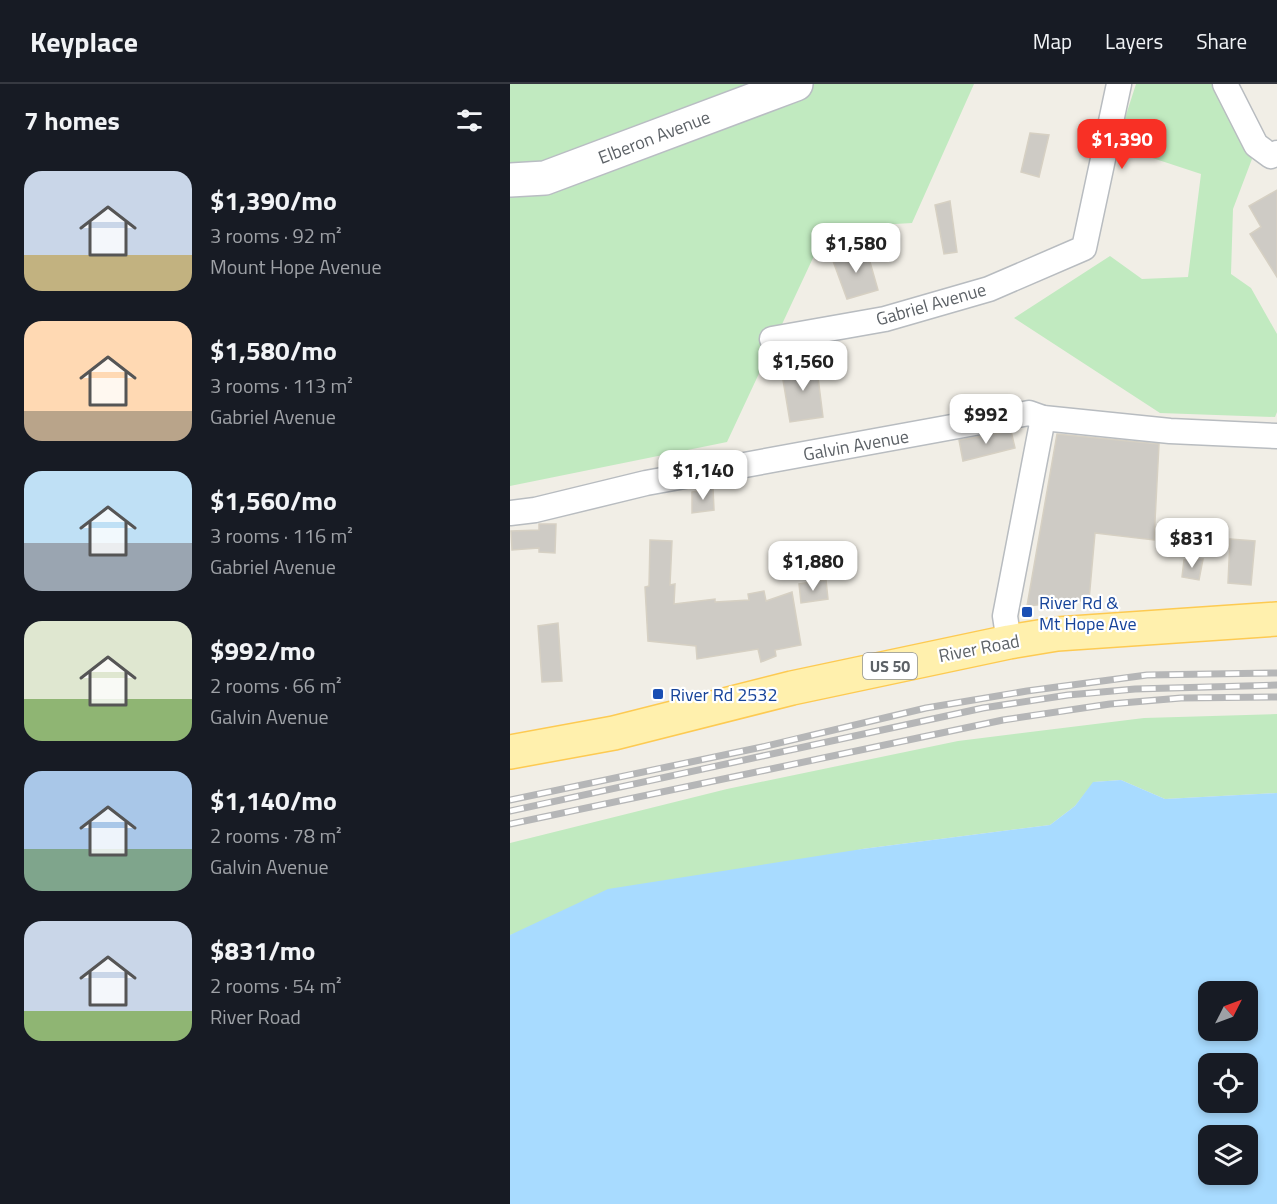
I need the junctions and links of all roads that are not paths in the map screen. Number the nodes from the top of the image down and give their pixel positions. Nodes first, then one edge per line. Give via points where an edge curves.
1 (796, 84) edge
2 (1119, 84) edge
3 (1225, 84) edge
4 (1277, 153) edge
5 (510, 180) edge
6 (771, 339) dead end
7 (1043, 418) junction
8 (1277, 436) edge
9 (510, 513) edge
10 (1277, 619) edge
11 (1009, 642) junction
12 (510, 752) edge

1 - 5 street, Elberon Avenue via 545,178
2 - 6 street, Gabriel Avenue via 1084,248 989,289 885,319
3 - 4 street via 1256,145 1271,156
7 - 8 street, Galvin Avenue via 1170,431
7 - 9 street, Galvin Avenue via 1029,413 693,474
7 - 11 street via 1005,616
10 - 11 main road, River Road / US 50 via 1056,634
11 - 12 main road, River Road / US 50 via 792,688 614,733

